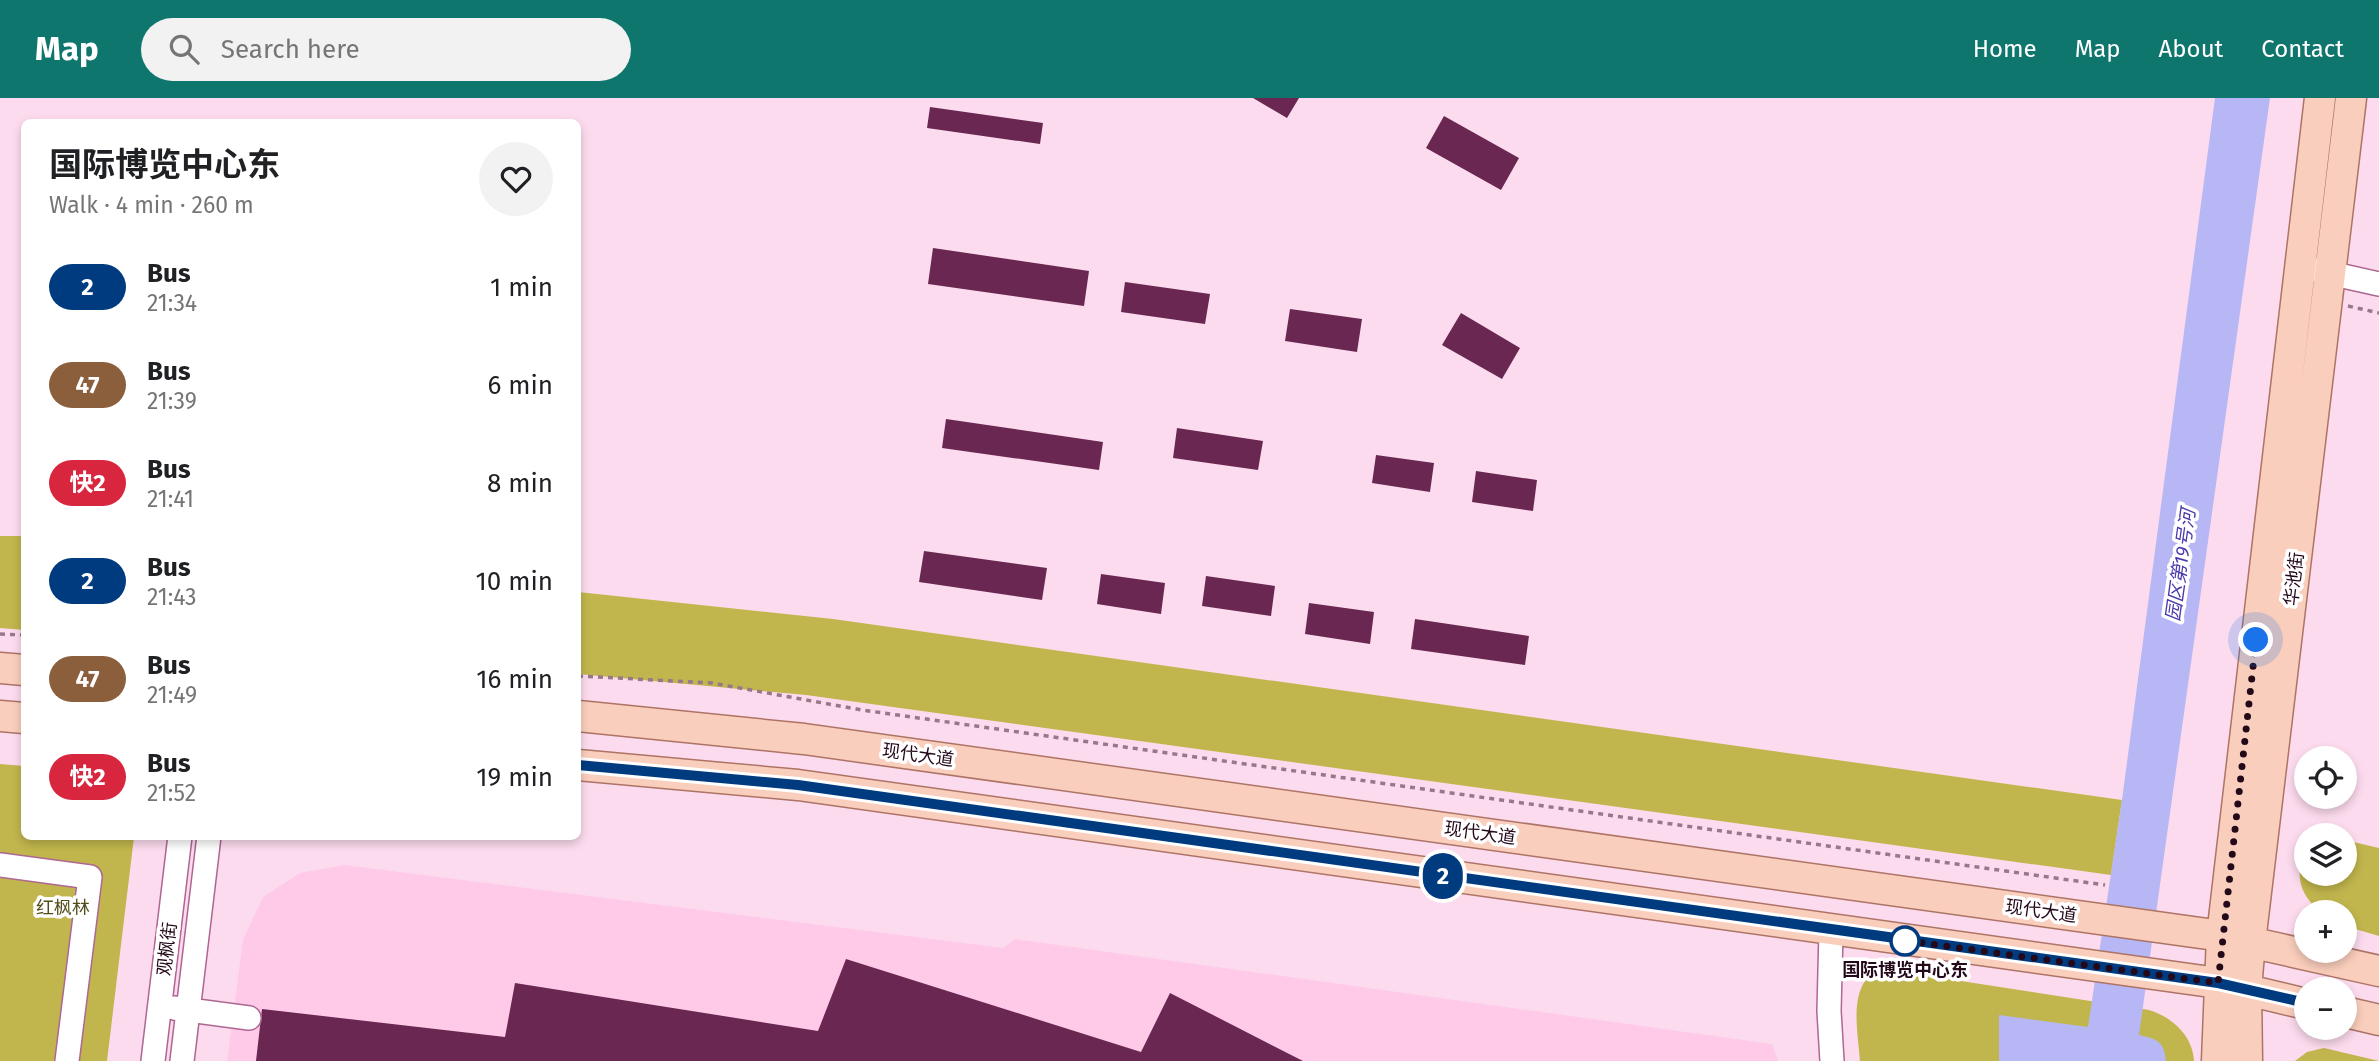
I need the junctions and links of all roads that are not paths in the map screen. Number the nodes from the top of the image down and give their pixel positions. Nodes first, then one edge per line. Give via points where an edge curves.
1 (2320, 98) edge
2 (2351, 98) edge
3 (2299, 268) junction
4 (2330, 272) junction
5 (2379, 284) edge
6 (0, 668) edge
7 (21, 670) edge
8 (0, 716) edge
9 (581, 716) edge
10 (21, 718) edge
11 (581, 765) edge
12 (180, 840) edge
13 (209, 840) edge
14 (0, 865) edge
15 (1831, 931) junction
16 (2236, 939) junction
17 (2379, 971) edge
18 (2232, 986) junction
19 (2294, 1000) edge
20 (160, 1006) junction
21 (188, 1010) junction
22 (2357, 1015) edge
23 (249, 1018) dead end
24 (2379, 1020) edge
25 (66, 1061) edge
26 (153, 1061) edge
27 (182, 1061) edge
28 (1832, 1061) edge
29 (2217, 1061) edge
30 (2247, 1061) edge

1 - 3 main road, 华池街
2 - 4 main road, 华池街
3 - 4 street
3 - 16 main road, 华池街
4 - 5 street
4 - 16 main road, 华池街
6 - 7 main road
8 - 10 main road
9 - 16 main road, 现代大道 via 804,739
11 - 15 main road via 798,785
12 - 20 street, 观枫街
13 - 21 street, 观枫街
14 - 25 street via 90,877
15 - 18 main road
15 - 28 street
16 - 17 main road, 现代大道
16 - 18 main road, 华池街
18 - 19 main road
18 - 29 main road, 华池街
18 - 30 main road, 华池街
20 - 21 street
20 - 26 street, 观枫街
21 - 23 street
21 - 27 street, 观枫街
22 - 24 main road

